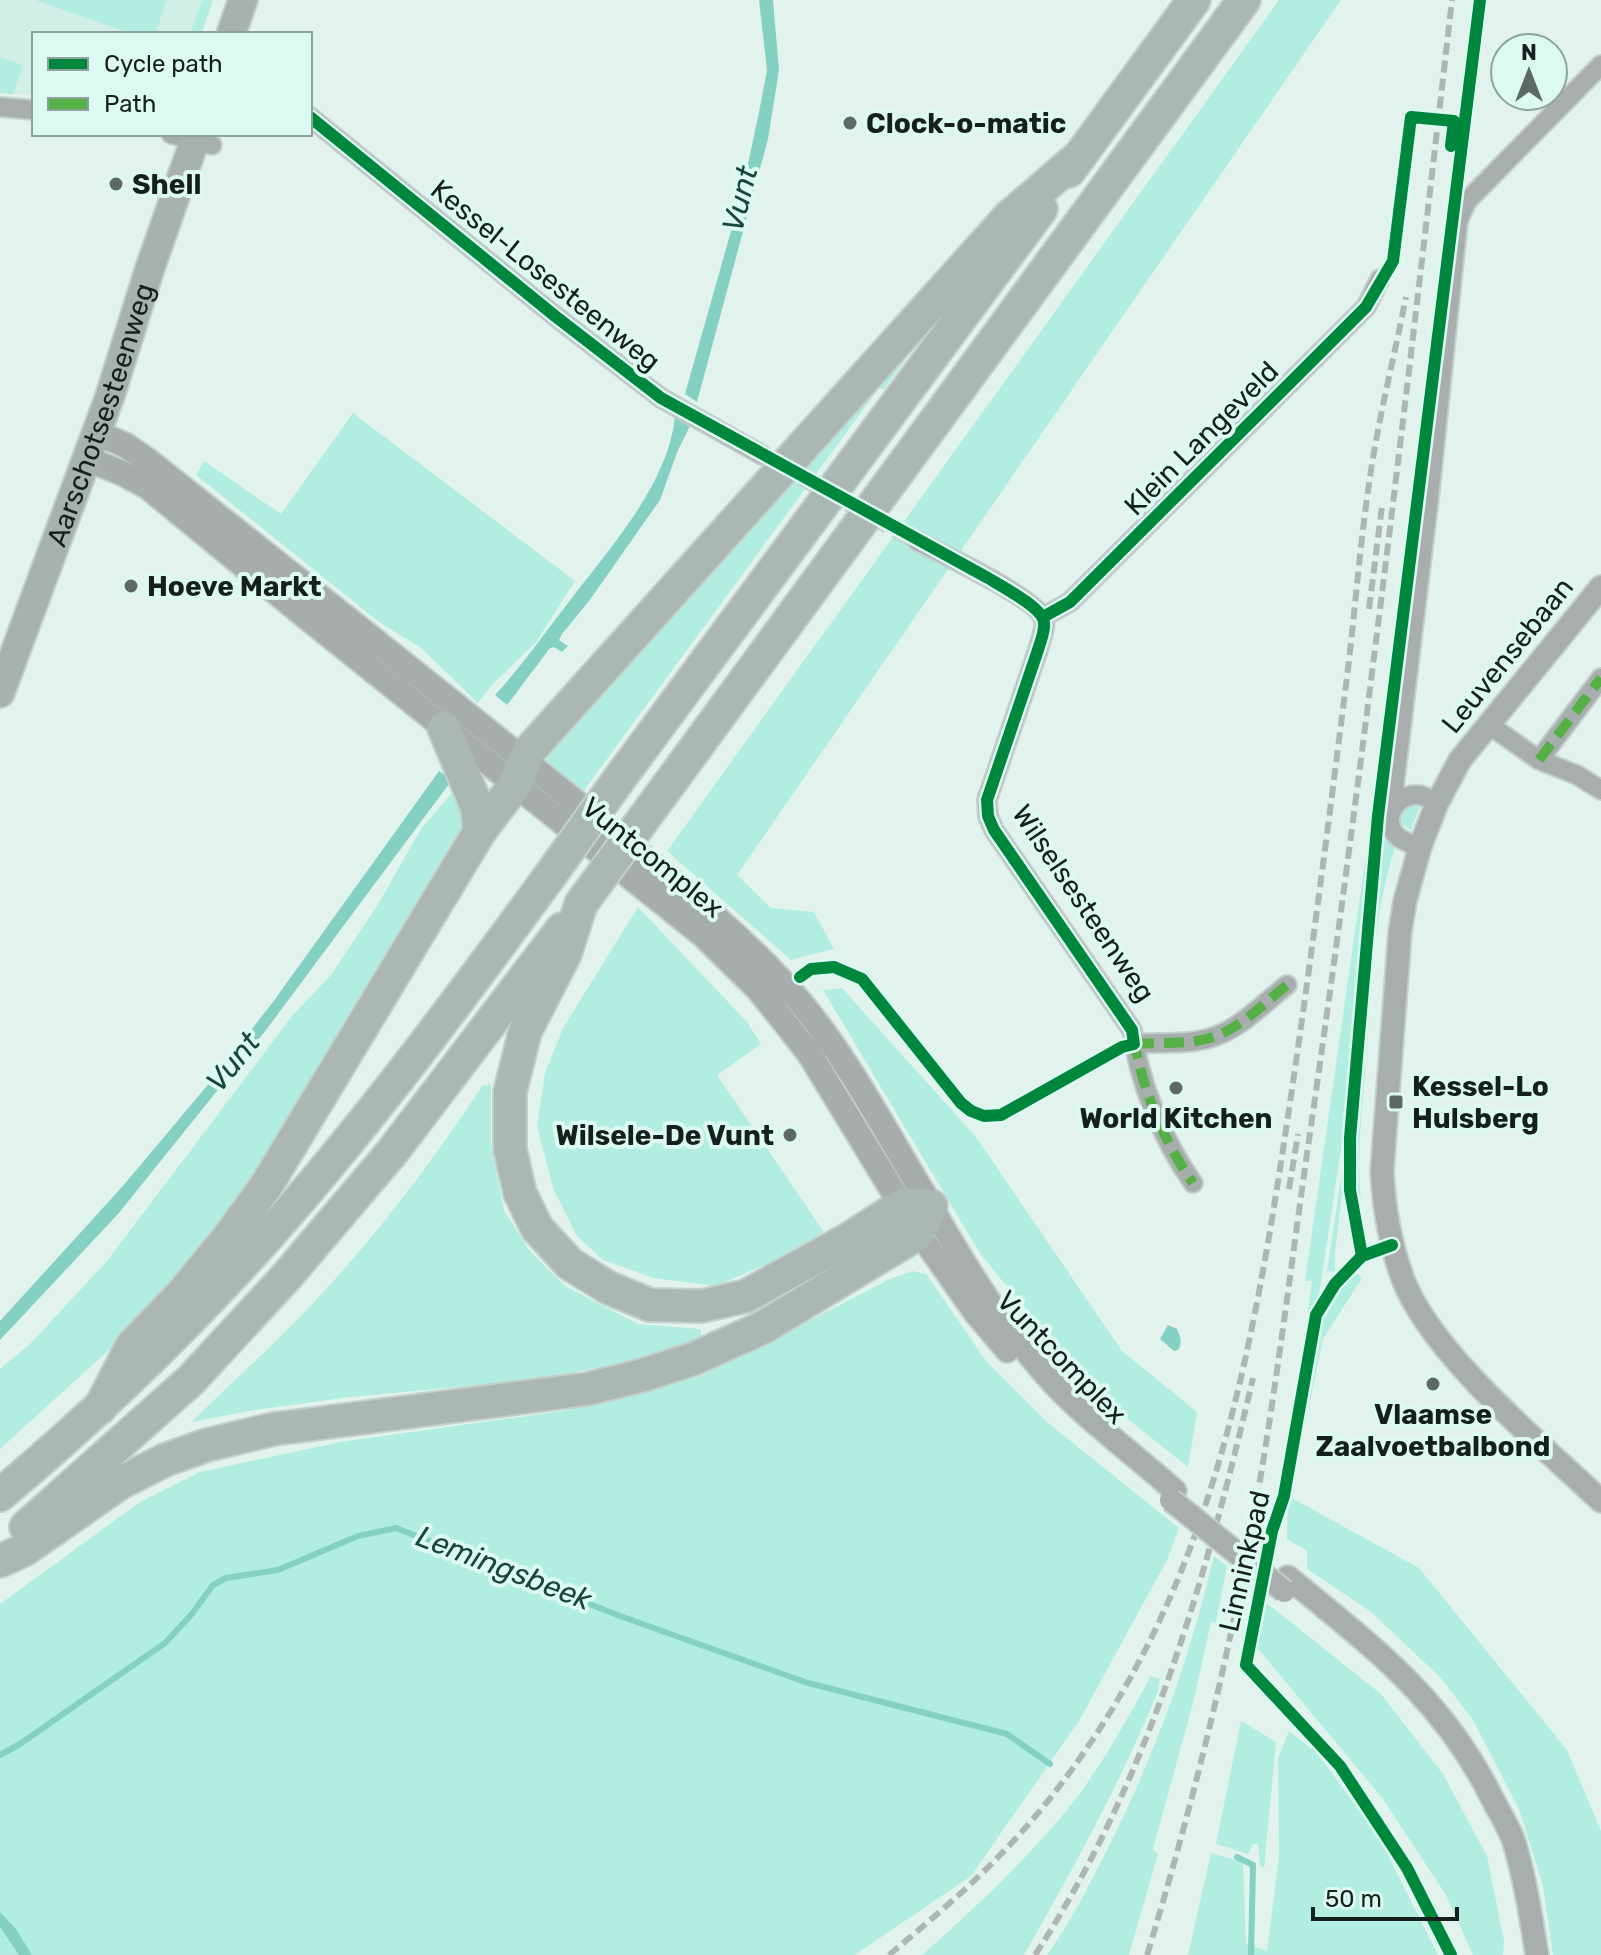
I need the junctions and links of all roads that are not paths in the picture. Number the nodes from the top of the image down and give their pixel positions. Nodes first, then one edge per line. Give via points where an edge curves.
1 (243, 0) edge
2 (1194, 0) edge
3 (1244, 0) edge
4 (232, 32) edge
5 (1601, 65) edge
6 (0, 107) edge
7 (32, 110) edge
8 (312, 119) edge
9 (194, 138) edge
10 (1080, 156) junction
11 (1380, 279) dead end
12 (97, 433) junction
13 (762, 455) tunnel mouth
14 (87, 459) junction
15 (917, 541) tunnel mouth
16 (1601, 587) edge
17 (1043, 617) junction
18 (1601, 678) edge
19 (0, 693) edge
20 (1488, 724) junction
21 (444, 728) junction
22 (1539, 760) junction
23 (1601, 790) edge
24 (511, 796) junction
25 (1398, 801) junction
26 (1437, 803) junction
27 (582, 808) junction
28 (1420, 847) junction
29 (581, 904) junction
30 (1287, 985) dead end
31 (1134, 1044) junction
32 (1193, 1183) dead end
33 (917, 1215) junction
34 (100, 1408) junction
35 (0, 1495) edge
36 (1601, 1501) edge
37 (0, 1550) edge
38 (0, 1561) edge
39 (1286, 1584) junction
40 (1522, 1955) edge
41 (1537, 1955) edge

1 - 4 main road
2 - 10 highway
3 - 29 highway, bridge
5 - 25 street via 1461,213 1394,787
6 - 7 street
8 - 13 street, Kessel-Losesteenweg via 661,398
9 - 12 main road, Aarschotsesteenweg
10 - 24 highway via 1009,217 529,751
10 - 34 highway, bridge via 356,1130 250,1255
11 - 17 street, Klein Langeveld via 1366,307 1070,602
12 - 14 main road, Aarschotsesteenweg
12 - 24 main road, Vuntcomplex via 147,460
14 - 19 main road, Aarschotsesteenweg
14 - 21 main road, Vuntcomplex via 148,487
15 - 17 street via 988,578
16 - 20 street, Leuvensebaan
17 - 31 street, Wilselsesteenweg via 1038,650 987,800 988,816 1132,1030
18 - 22 street
20 - 22 street
20 - 26 street, Leuvensebaan
21 - 24 main road, Vuntcomplex
21 - 24 highway via 477,807
22 - 23 street
24 - 27 main road, Vuntcomplex
24 - 27 main road, Vuntcomplex
24 - 33 main road, Vuntcomplex via 703,935 759,990 809,1053
24 - 34 highway via 266,1186 183,1293 132,1346
25 - 26 street via 1422,795
25 - 28 street via 1389,818 1394,833
26 - 28 street
27 - 33 main road, Vuntcomplex via 736,936 793,994 843,1062
28 - 36 street via 1400,932 1383,1134 1385,1210 1392,1245 1403,1281 1436,1336
29 - 33 highway via 565,954 525,1032 510,1092 510,1149 520,1193 537,1228 570,1264 650,1305 702,1306 746,1296 849,1239
29 - 37 highway via 393,1151 287,1276 191,1380
30 - 31 street, Wilselsesteenweg via 1220,1035
31 - 32 street, Wilselsesteenweg via 1165,1136
33 - 38 highway via 762,1328 693,1359 587,1389 274,1429 207,1445 120,1483
33 - 39 street, Vuntcomplex, bridge via 975,1313 1067,1414
34 - 35 highway
39 - 40 street, Vuntcomplex via 1394,1682 1448,1748 1479,1797 1502,1851
39 - 41 street, Vuntcomplex via 1414,1684 1477,1768 1513,1839

